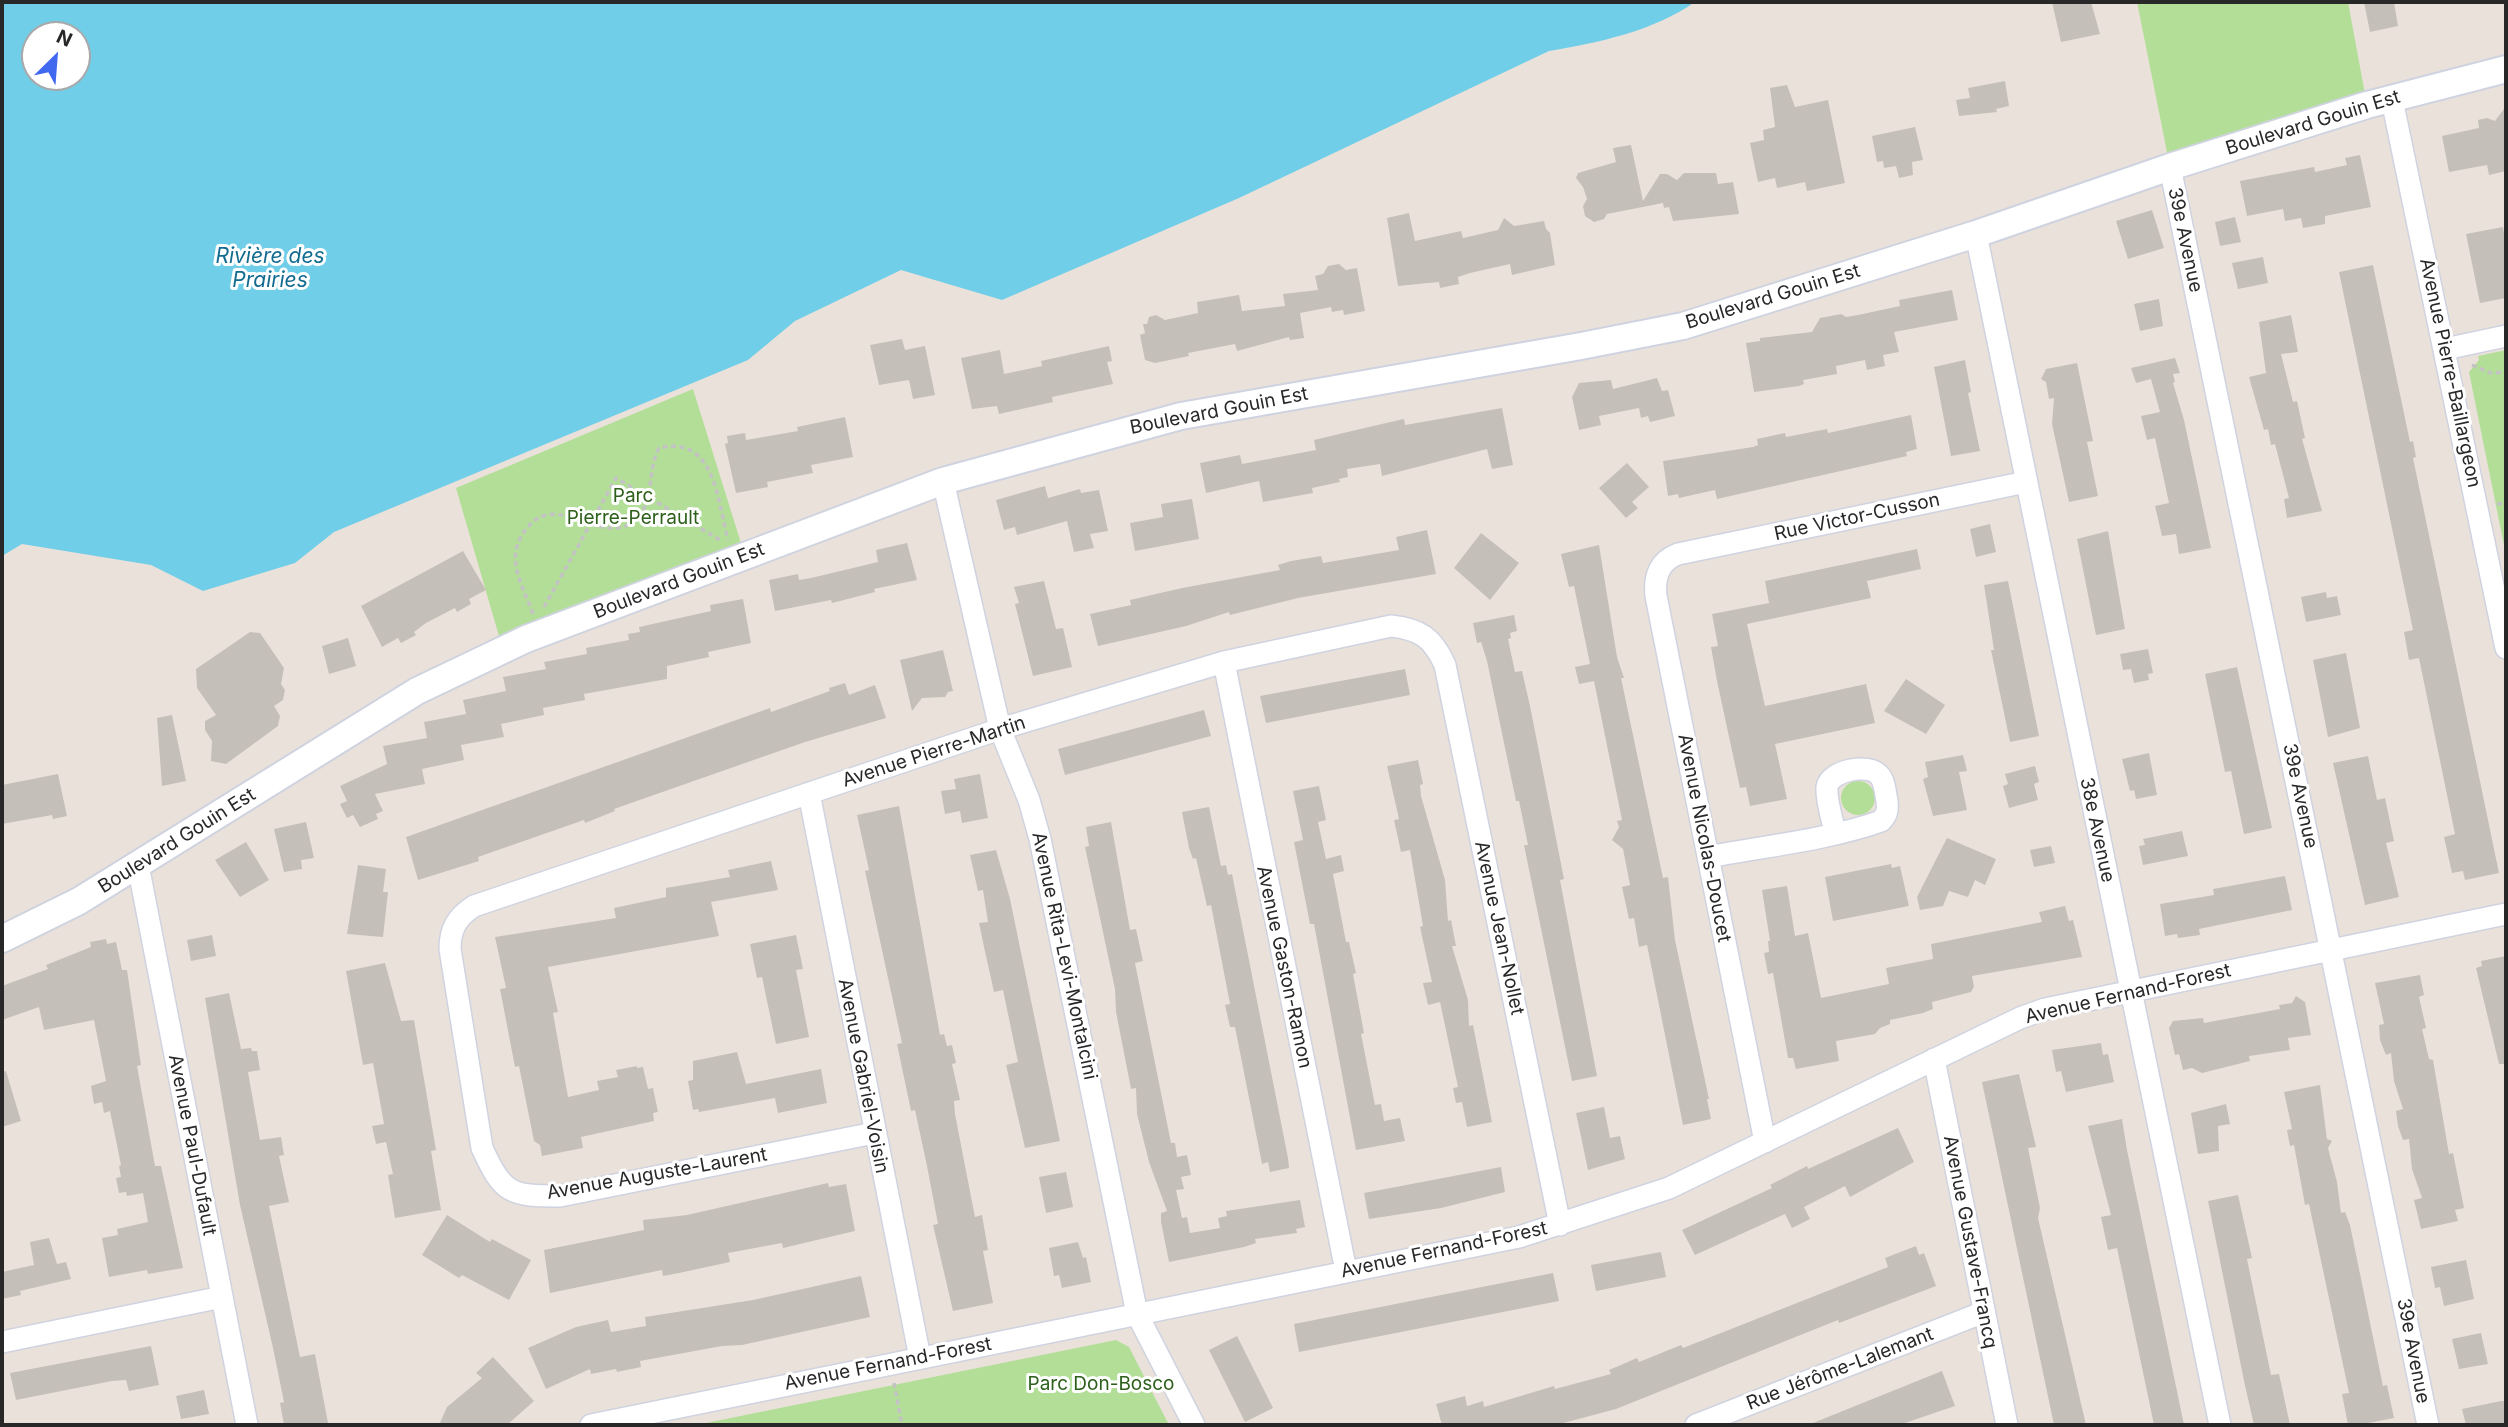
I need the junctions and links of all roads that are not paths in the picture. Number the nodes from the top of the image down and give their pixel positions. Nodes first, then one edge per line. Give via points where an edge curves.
1 (2506, 68) edge
2 (2392, 100) junction
3 (2170, 167) junction
4 (1976, 234) junction
5 (2506, 336) edge
6 (2445, 349) junction
7 (943, 481) junction
8 (2026, 482) junction
9 (1688, 552) joint
10 (1426, 635) joint
11 (2506, 648) edge
12 (1224, 662) junction
13 (1000, 729) junction
14 (809, 793) junction
15 (1835, 832) dead end
16 (1708, 857) junction
17 (138, 865) junction
18 (2506, 914) edge
19 (456, 923) joint
20 (2, 939) edge
21 (2332, 950) junction
22 (2131, 992) junction
23 (1934, 1059) junction
24 (874, 1133) junction
25 (1765, 1142) junction
26 (1560, 1225) junction
27 (1346, 1271) junction
28 (222, 1297) junction
29 (1984, 1312) junction
30 (1137, 1314) junction
31 (2, 1342) edge
32 (920, 1357) junction
33 (247, 1425) edge
34 (592, 1425) edge
35 (1194, 1425) edge
36 (1696, 1425) edge
37 (2007, 1425) edge
38 (2220, 1425) edge
39 (2428, 1425) edge

1 - 2 street, Boulevard Gouin Est
2 - 3 street, Boulevard Gouin Est
2 - 6 street, Avenue Pierre-Baillargeon
3 - 4 street, Boulevard Gouin Est
3 - 21 street, 39e Avenue
4 - 7 street, Boulevard Gouin Est via 1683,326 1181,416
4 - 8 street, 38e Avenue
5 - 6 street
6 - 11 street, Avenue Pierre-Baillargeon
7 - 13 street, Avenue Rita-Levi-Montalcini
7 - 17 street, Boulevard Gouin Est via 526,639 417,691
8 - 9 street, Rue Victor-Cusson
8 - 22 street, 38e Avenue
9 - 16 street, Avenue Nicolas-Doucet via 1663,563 1655,586
10 - 12 street, Avenue Pierre-Martin via 1391,626
10 - 26 street, Avenue Jean-Nollet via 1445,665
12 - 13 street, Avenue Pierre-Martin
12 - 27 street, Avenue Gaston-Ramon
13 - 14 street, Avenue Pierre-Martin
13 - 30 street, Avenue Rita-Levi-Montalcini via 1040,839
14 - 19 street, Avenue Pierre-Martin via 474,906
14 - 24 street, Avenue Gabriel-Voisin
15 - 16 street
16 - 25 street, Avenue Nicolas-Doucet
17 - 20 street, Boulevard Gouin Est
17 - 28 street, Avenue Paul-Dufault
18 - 21 street, Avenue Fernand-Forest
19 - 24 street, Avenue Auguste-Laurent via 450,949 482,1148 508,1191 560,1196
21 - 22 street, Avenue Fernand-Forest
21 - 39 street, 39e Avenue
22 - 23 street, Avenue Fernand-Forest via 2033,1013
22 - 38 street, 38e Avenue
23 - 25 street, Avenue Fernand-Forest
23 - 29 street, Avenue Gustave-Francq
24 - 32 street, Avenue Gabriel-Voisin
25 - 26 street, Avenue Fernand-Forest via 1669,1188
26 - 27 street, Avenue Fernand-Forest
27 - 30 street, Avenue Fernand-Forest
28 - 31 street
28 - 33 street, Avenue Paul-Dufault
29 - 36 street, Rue Jérôme-Lalemant
29 - 37 street, Avenue Gustave-Francq
30 - 32 street, Avenue Fernand-Forest
30 - 35 street, Avenue Rita-Levi-Montalcini
32 - 34 street, Avenue Fernand-Forest

